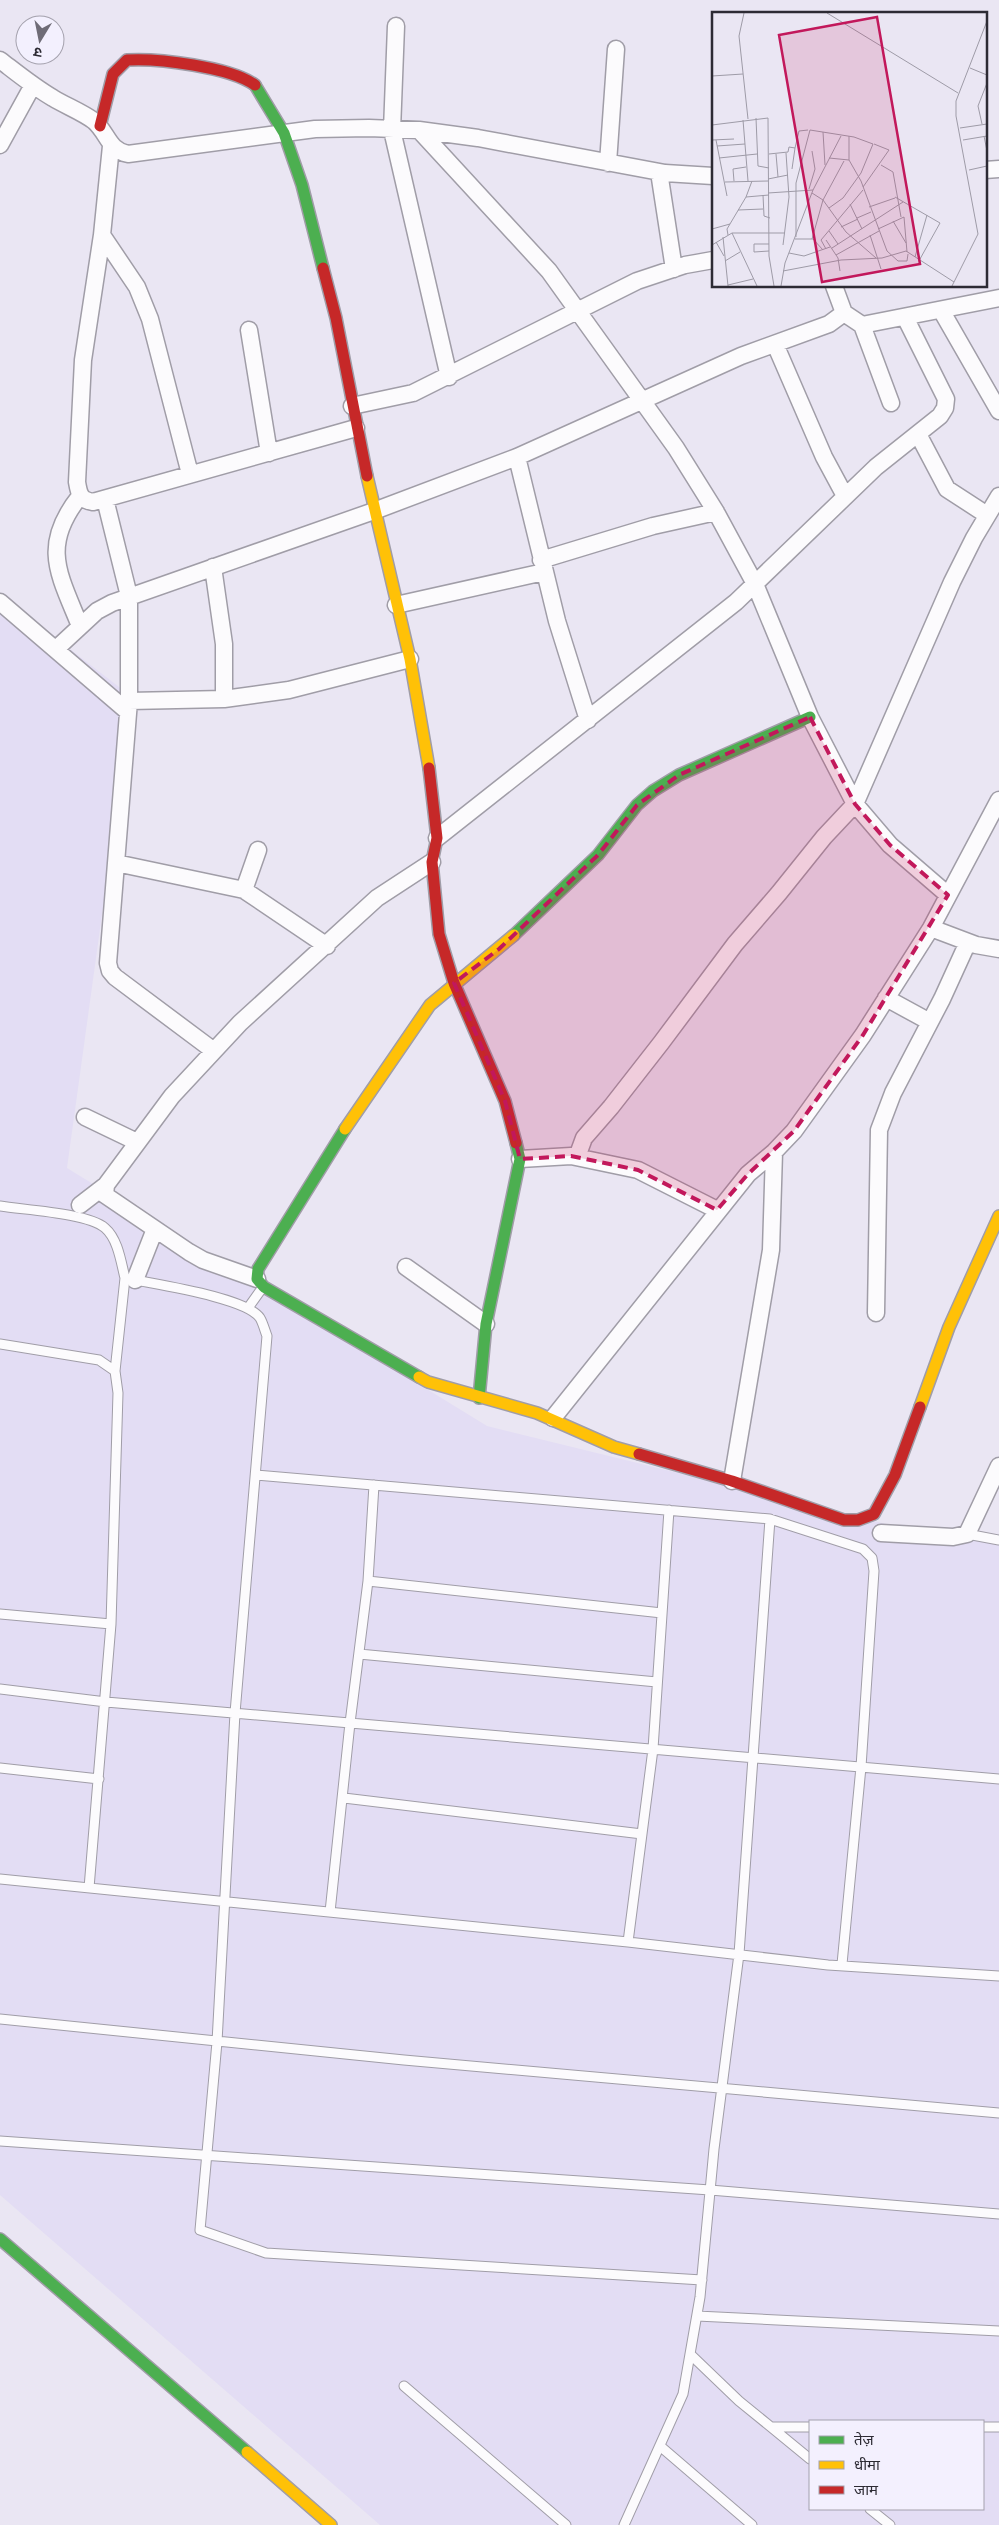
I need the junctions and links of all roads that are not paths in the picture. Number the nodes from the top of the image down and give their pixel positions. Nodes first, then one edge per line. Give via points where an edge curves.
1 (396, 26) dead end
2 (616, 49) dead end
3 (0, 60) edge
4 (33, 85) junction
5 (100, 126) junction
6 (392, 130) junction
7 (419, 130) junction
8 (284, 133) junction
9 (0, 145) edge
10 (111, 146) junction
11 (608, 163) junction
12 (986, 170) edge
13 (999, 170) edge
14 (659, 172) junction
15 (712, 176) edge
16 (102, 235) junction
17 (712, 260) edge
18 (674, 269) junction
19 (835, 288) edge
20 (999, 298) edge
21 (941, 310) junction
22 (578, 311) junction
23 (844, 314) junction
24 (905, 317) junction
25 (862, 325) junction
26 (248, 330) dead end
27 (774, 344) junction
28 (449, 377) junction
29 (640, 400) junction
30 (891, 403) dead end
31 (352, 406) junction
32 (999, 411) edge
33 (356, 428) junction
34 (918, 434) junction
35 (269, 453) junction
36 (517, 457) junction
37 (190, 474) junction
38 (80, 496) junction
39 (845, 496) junction
40 (999, 496) edge
41 (105, 499) junction
42 (374, 511) junction
43 (716, 512) junction
44 (987, 515) junction
45 (542, 566) junction
46 (214, 567) junction
47 (755, 584) junction
48 (129, 596) junction
49 (0, 602) edge
50 (396, 605) junction
51 (80, 626) junction
52 (56, 649) junction
53 (410, 659) junction
54 (224, 699) junction
55 (128, 706) junction
56 (810, 718) junction
57 (588, 720) junction
58 (999, 800) edge
59 (855, 804) junction
60 (437, 838) junction
61 (258, 850) dead end
62 (432, 862) junction
63 (116, 863) junction
64 (244, 890) junction
65 (948, 895) junction
66 (931, 928) junction
67 (968, 942) junction
68 (327, 946) junction
69 (999, 949) edge
70 (454, 984) junction
71 (886, 998) junction
72 (930, 1022) junction
73 (214, 1051) junction
74 (86, 1117) dead end
75 (138, 1142) junction
76 (774, 1152) junction
77 (577, 1157) junction
78 (520, 1159) junction
79 (106, 1185) junction
80 (80, 1205) dead end
81 (0, 1206) edge
82 (718, 1210) junction
83 (999, 1216) edge
84 (155, 1229) junction
85 (406, 1267) dead end
86 (130, 1279) junction
87 (261, 1283) junction
88 (248, 1308) junction
89 (876, 1313) dead end
90 (486, 1324) junction
91 (0, 1344) edge
92 (115, 1371) junction
93 (479, 1398) junction
94 (553, 1418) junction
95 (999, 1466) edge
96 (256, 1474) junction
97 (732, 1481) junction
98 (374, 1485) junction
99 (669, 1510) junction
100 (770, 1519) junction
101 (881, 1533) dead end
102 (967, 1534) junction
103 (999, 1540) edge
104 (368, 1581) junction
105 (662, 1613) junction
106 (0, 1614) edge
107 (111, 1624) junction
108 (359, 1654) junction
109 (658, 1682) junction
110 (0, 1689) edge
111 (106, 1702) junction
112 (235, 1713) junction
113 (350, 1723) junction
114 (653, 1749) junction
115 (752, 1758) junction
116 (861, 1767) junction
117 (0, 1768) edge
118 (99, 1779) junction
119 (999, 1779) edge
120 (344, 1798) junction
121 (642, 1834) junction
122 (0, 1879) edge
123 (89, 1888) junction
124 (223, 1901) junction
125 (330, 1912) junction
126 (628, 1942) junction
127 (739, 1954) junction
128 (842, 1964) junction
129 (999, 1976) edge
130 (0, 2019) edge
131 (216, 2042) junction
132 (722, 2089) junction
133 (999, 2113) edge
134 (0, 2141) edge
135 (207, 2156) junction
136 (710, 2190) junction
137 (999, 2214) edge
138 (0, 2239) edge
139 (702, 2280) junction
140 (697, 2316) junction
141 (999, 2331) edge
142 (690, 2354) junction
143 (404, 2386) dead end
144 (771, 2427) junction
145 (809, 2427) edge
146 (984, 2427) edge
147 (999, 2427) edge
148 (660, 2446) junction
149 (809, 2458) edge
150 (871, 2510) edge
151 (331, 2525) edge
152 (566, 2525) edge
153 (624, 2525) edge
154 (752, 2525) edge
155 (890, 2525) edge

1 - 6 street
2 - 11 street
3 - 4 street
4 - 5 street
4 - 9 street
5 - 8 street via 113,74 127,60 143,59 216,69 254,84
5 - 10 street
6 - 7 street
6 - 8 street via 369,128
6 - 28 street
7 - 11 street via 530,146
7 - 22 street via 549,271
8 - 10 street via 128,154
8 - 31 street via 302,185 336,318
10 - 16 street
11 - 14 street
12 - 13 street
14 - 15 street
14 - 18 street
16 - 37 street via 127,270 150,319
16 - 38 street via 83,360 77,482
17 - 18 street
18 - 22 street via 637,281
19 - 23 street
20 - 21 street
21 - 24 street
21 - 32 street
22 - 28 street
22 - 29 street
23 - 25 street
23 - 27 street via 830,324
24 - 25 street
24 - 34 street via 946,399 940,416
25 - 30 street
26 - 35 street
27 - 29 street
27 - 39 street via 824,457
28 - 31 street via 413,394
29 - 36 street
29 - 43 street via 676,448
31 - 33 street
33 - 35 street
33 - 42 street
34 - 39 street
34 - 44 street via 947,489
35 - 37 street
36 - 42 street
36 - 45 street
37 - 41 street
38 - 41 street via 93,502
38 - 51 street via 61,526 56,556 57,568
39 - 47 street
40 - 44 street
41 - 48 street
42 - 46 street
42 - 50 street
43 - 45 street via 653,526
43 - 47 street
44 - 59 street via 952,582
45 - 50 street
45 - 57 street
46 - 48 street
46 - 54 street via 224,644
47 - 56 street
47 - 57 street
48 - 51 street via 97,611
48 - 55 street
49 - 52 street
50 - 53 street
51 - 52 street
52 - 55 street
53 - 54 street via 289,690
53 - 60 street via 428,760
54 - 55 street
55 - 63 street
56 - 59 street
56 - 70 street via 679,775 653,791 637,805 598,855 499,949
57 - 60 street
58 - 65 street
59 - 65 street via 890,845
59 - 77 street via 735,944 584,1138
60 - 62 street
61 - 64 street
62 - 68 street via 377,898
62 - 70 street via 439,934
63 - 64 street
63 - 73 street via 110,972
64 - 68 street
65 - 66 street
66 - 67 street
66 - 71 street
67 - 69 street
67 - 72 street
68 - 73 street via 240,1023
70 - 78 street via 505,1101
70 - 87 street via 430,1005 343,1132 258,1269
71 - 72 street
71 - 76 street via 811,1107
72 - 89 street via 893,1092 879,1130
73 - 75 street via 172,1096
74 - 75 street
75 - 79 street
76 - 82 street via 748,1174
76 - 97 street via 771,1250
77 - 78 street
77 - 82 street via 638,1170
78 - 90 street
79 - 80 street
79 - 84 street via 105,1195
81 - 86 lane via 88,1218 106,1228 116,1243
82 - 94 street
83 - 97 street via 950,1327 895,1475 874,1514 858,1520 844,1520
84 - 86 street
84 - 87 street via 202,1260
85 - 90 street
86 - 88 lane via 229,1300
86 - 92 lane
87 - 88 lane
87 - 93 street via 428,1382
88 - 96 lane via 260,1317 267,1336
90 - 93 street
91 - 92 lane via 99,1360
92 - 107 lane via 118,1394
93 - 94 street
94 - 97 street via 614,1447
95 - 102 street
96 - 98 lane
96 - 112 lane
98 - 99 lane
98 - 104 lane
99 - 100 lane
99 - 105 lane
100 - 115 lane
100 - 116 lane via 862,1549 872,1558 874,1571
101 - 102 street via 953,1537
102 - 103 lane
104 - 105 lane
104 - 108 lane
105 - 109 lane
106 - 107 lane
107 - 111 lane
108 - 109 lane
108 - 113 lane
109 - 114 lane
110 - 111 lane
111 - 112 lane
111 - 118 lane
112 - 113 lane
112 - 124 lane
113 - 114 lane
113 - 120 lane
114 - 115 lane
114 - 121 lane
115 - 116 lane
115 - 127 lane
116 - 119 lane
116 - 128 lane
117 - 118 lane
118 - 123 lane
120 - 121 lane
120 - 125 lane
121 - 126 lane
122 - 123 lane
123 - 124 lane
124 - 125 lane
124 - 131 lane
125 - 126 lane
126 - 127 lane
127 - 128 lane
127 - 132 lane
128 - 129 lane
130 - 131 lane
131 - 132 lane
131 - 135 lane
132 - 133 lane
132 - 136 lane
134 - 135 lane
135 - 136 lane
135 - 139 lane via 200,2230 266,2253
136 - 137 lane
136 - 139 lane
138 - 151 street
139 - 140 lane
140 - 141 lane
140 - 142 lane
142 - 144 lane
142 - 148 lane via 683,2394
143 - 152 lane
144 - 145 lane
144 - 149 lane
146 - 147 lane
148 - 153 lane
148 - 154 lane
150 - 155 lane

